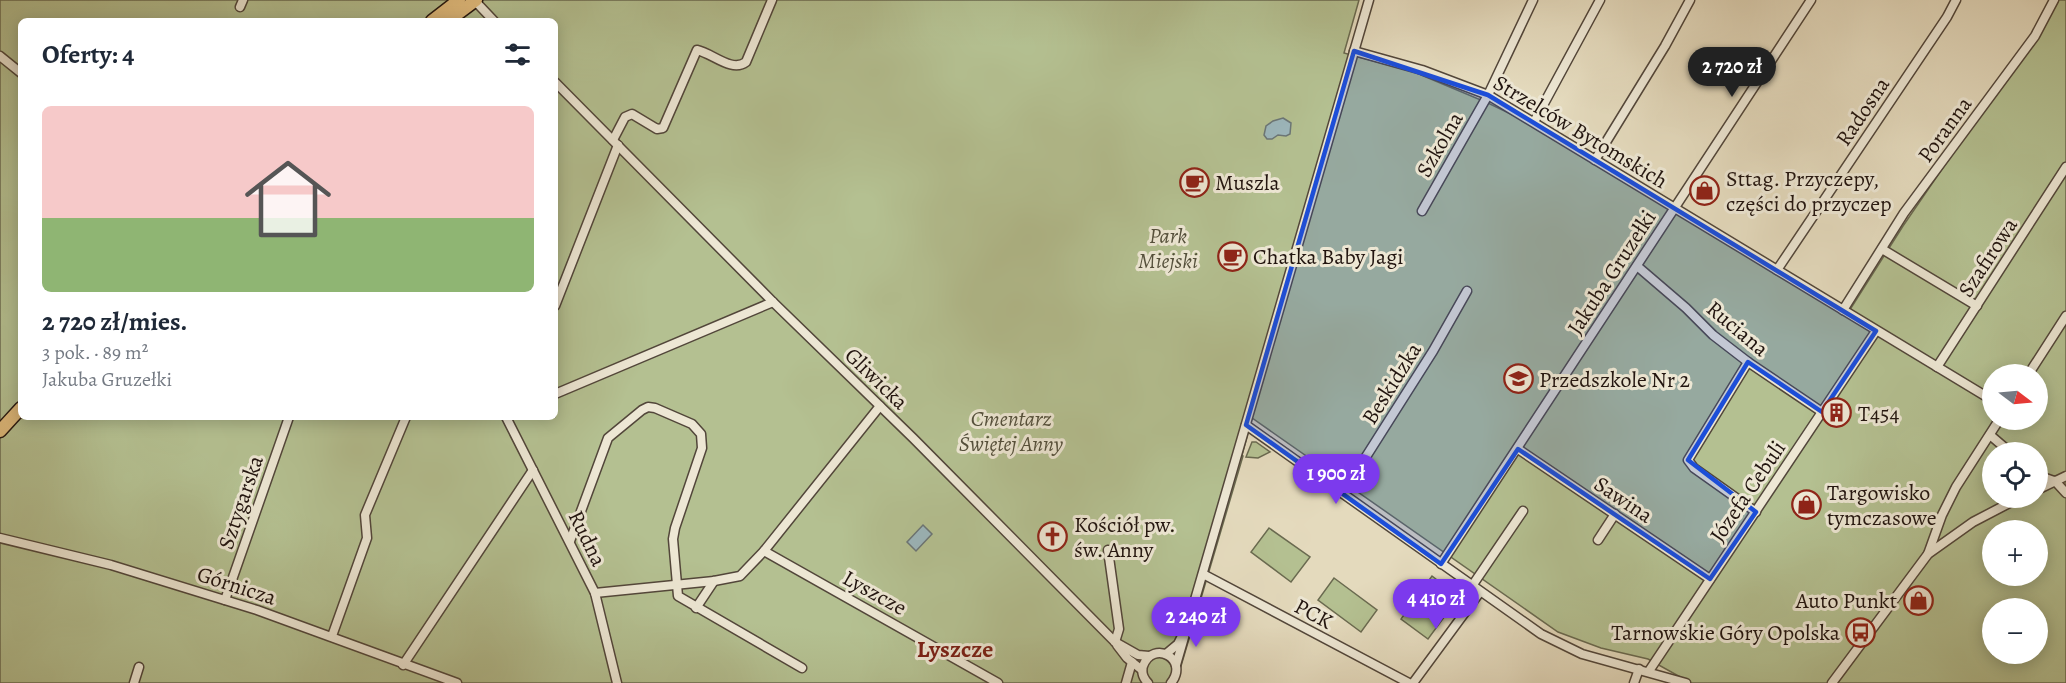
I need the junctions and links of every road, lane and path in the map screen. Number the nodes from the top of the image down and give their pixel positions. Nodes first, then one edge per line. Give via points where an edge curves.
1 (459, 0) edge
2 (476, 0) edge
3 (772, 0) edge
4 (1369, 0) edge
5 (1533, 0) edge
6 (1600, 0) edge
7 (1690, 0) edge
8 (1811, 0) edge
9 (1956, 0) edge
10 (2054, 0) edge
11 (448, 10) edge
12 (491, 18) edge
13 (1354, 51) junction
14 (0, 56) edge
15 (18, 71) edge
16 (558, 85) edge
17 (1488, 95) junction
18 (1534, 122) junction
19 (616, 142) junction
20 (1595, 159) junction
21 (2066, 167) edge
22 (1674, 208) junction
23 (1422, 211) dead end
24 (1882, 249) junction
25 (1637, 266) junction
26 (1777, 270) junction
27 (1467, 291) dead end
28 (558, 295) edge
29 (773, 302) junction
30 (1977, 306) junction
31 (1843, 310) junction
32 (2066, 316) edge
33 (1876, 331) junction
34 (1748, 362) junction
35 (2035, 364) edge
36 (1937, 367) junction
37 (558, 393) edge
38 (1982, 394) edge
39 (880, 406) junction
40 (18, 411) edge
41 (1822, 412) junction
42 (288, 420) edge
43 (405, 420) edge
44 (508, 420) edge
45 (1246, 425) junction
46 (1993, 430) edge
47 (0, 431) edge
48 (1990, 435) junction
49 (1998, 442) edge
50 (1518, 449) junction
51 (533, 470) junction
52 (2066, 476) edge
53 (2048, 479) edge
54 (2055, 481) junction
55 (2048, 484) edge
56 (1343, 493) junction
57 (2066, 494) edge
58 (2000, 508) edge
59 (1523, 511) dead end
60 (1756, 512) junction
61 (1615, 514) junction
62 (0, 538) edge
63 (1598, 540) dead end
64 (570, 541) junction
65 (1108, 550) dead end
66 (764, 551) junction
67 (1928, 554) junction
68 (1441, 564) junction
69 (1203, 574) junction
70 (1710, 579) junction
71 (714, 581) junction
72 (677, 585) junction
73 (1476, 589) junction
74 (595, 593) junction
75 (225, 600) junction
76 (696, 608) junction
77 (1188, 622) junction
78 (332, 636) junction
79 (1115, 642) junction
80 (1166, 654) junction
81 (1149, 656) junction
82 (1132, 662) junction
83 (403, 665) junction
84 (1176, 665) junction
85 (139, 667) dead end
86 (802, 668) dead end
87 (1639, 669) junction
88 (1142, 670) junction
89 (1649, 671) junction
90 (134, 683) edge
91 (457, 683) edge
92 (617, 683) edge
93 (998, 683) edge
94 (1126, 683) edge
95 (1148, 683) edge
96 (1171, 683) edge
97 (1411, 683) edge
98 (1634, 683) edge
99 (1686, 683) edge
100 (1832, 683) edge

1 - 11 highway
2 - 11 highway
2 - 12 street
3 - 19 street via 746,62 735,66 697,50 663,128 657,129 628,115
4 - 13 street
5 - 17 street, Szkolna
6 - 18 street
7 - 20 street
8 - 22 street, Jakuba Gruzełki
9 - 26 street, Radosna
10 - 24 street, Poranna via 2035,36 1904,213
13 - 17 street, Strzelców Bytomskich via 1422,70
13 - 45 street
14 - 15 street
16 - 19 street, Gliwicka
17 - 18 street, Strzelców Bytomskich
17 - 23 street, Szkolna
18 - 20 street, Strzelców Bytomskich
19 - 28 street
19 - 29 street, Gliwicka
20 - 22 street, Strzelców Bytomskich
21 - 30 street, Szafirowa
22 - 25 street, Jakuba Gruzełki
22 - 26 street, Strzelców Bytomskich
24 - 30 street
24 - 31 street, Poranna
25 - 34 street, Ruciana
25 - 50 street, Jakuba Gruzełki
26 - 31 street, Strzelców Bytomskich
27 - 56 street, Beskidzka
29 - 37 street
29 - 39 street, Gliwicka
30 - 36 street, Szafirowa
31 - 33 street, Strzelców Bytomskich
32 - 35 street
33 - 36 street, Strzelców Bytomskich
33 - 41 street, Józefa Cebuli
34 - 41 street, Ruciana
34 - 60 street via 1688,460
36 - 38 street, Strzelców Bytomskich
39 - 66 street
39 - 79 street, Gliwicka
40 - 47 highway
41 - 60 street, Józefa Cebuli
42 - 75 street, Sztygarska
43 - 78 street via 365,515 367,538
44 - 51 street, Rudna
45 - 56 street
45 - 69 street
46 - 48 street
48 - 49 street
48 - 67 street via 1956,487
50 - 61 street, Sawina
50 - 68 street, Jakuba Gruzełki
51 - 64 street, Rudna
51 - 83 street
52 - 54 street
53 - 54 street
54 - 55 street
54 - 57 street
56 - 68 street
58 - 67 street
59 - 73 street
60 - 70 street, Józefa Cebuli
61 - 63 street
61 - 70 street, Sawina
62 - 75 street, Górnicza via 111,565
64 - 72 street via 608,438 642,411 655,408 692,424 702,438 699,463 675,528
64 - 74 street, Rudna
65 - 79 street via 1119,628
66 - 71 street via 740,576
66 - 93 street, Lyszcze
67 - 100 street
68 - 73 street
69 - 77 street
69 - 97 street, PCK
70 - 89 street, Józefa Cebuli
71 - 72 street
71 - 76 street
72 - 74 street
72 - 76 street via 678,596
73 - 87 street via 1560,645
73 - 97 street
74 - 92 street, Rudna
75 - 78 street, Górnicza
76 - 86 street
77 - 80 street via 1178,644
77 - 84 street
78 - 83 street, Górnicza
79 - 81 street, Gliwicka via 1138,655
79 - 82 street, Gliwicka
80 - 81 street
80 - 84 street
81 - 88 street
82 - 88 street, Gliwicka
82 - 94 street
83 - 91 street, Górnicza
84 - 96 street
85 - 90 street
87 - 89 street
87 - 98 street
88 - 95 street
89 - 99 street

